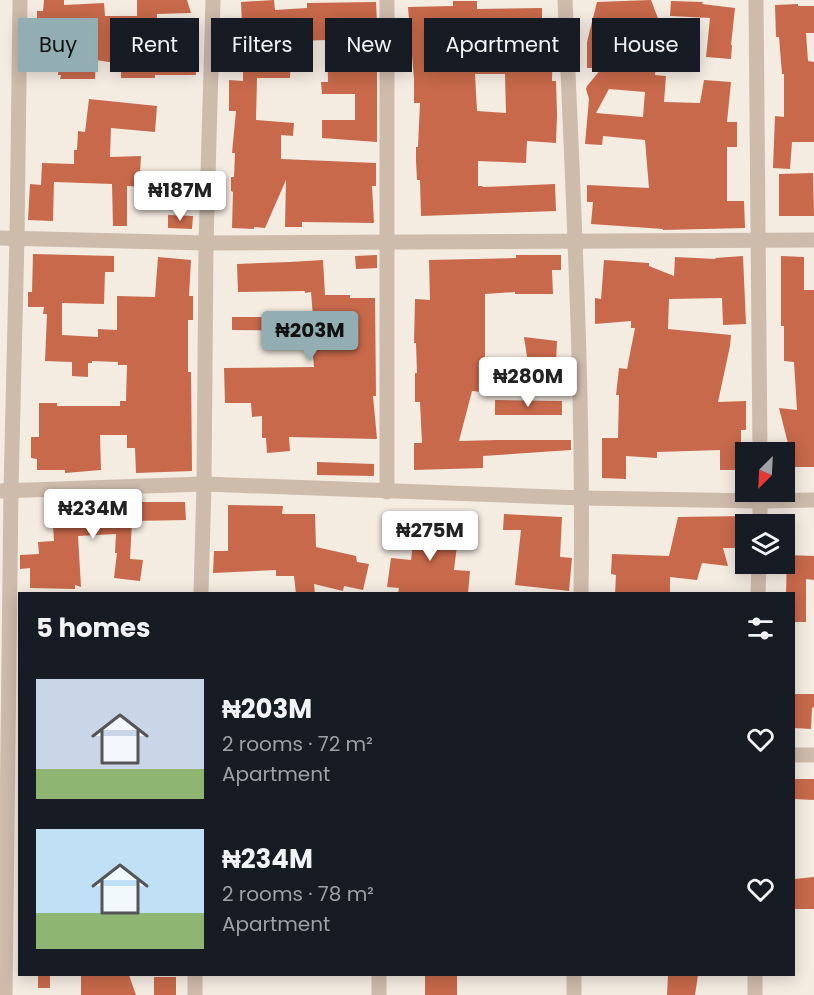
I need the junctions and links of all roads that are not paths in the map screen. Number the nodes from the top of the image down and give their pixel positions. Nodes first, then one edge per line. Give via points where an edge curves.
1 (20, 0) edge
2 (213, 0) edge
3 (387, 0) edge
4 (566, 0) edge
5 (756, 0) edge
6 (0, 238) edge
7 (17, 238) junction
8 (759, 240) junction
9 (814, 240) edge
10 (388, 242) junction
11 (575, 242) junction
12 (206, 243) junction
13 (760, 442) edge
14 (204, 484) junction
15 (5, 490) edge
16 (387, 492) junction
17 (735, 496) edge
18 (582, 498) junction
19 (795, 499) edge
20 (814, 500) edge
21 (759, 574) edge
22 (201, 592) edge
23 (581, 592) edge
24 (758, 592) edge
25 (814, 754) edge
26 (795, 755) edge
27 (9, 756) edge
28 (195, 976) edge
29 (379, 976) edge
30 (574, 976) edge
31 (755, 976) edge
32 (5, 995) edge
33 (195, 995) edge
34 (379, 995) edge
35 (574, 995) edge
36 (755, 995) edge

1 - 7 street
2 - 12 street
3 - 10 street
4 - 11 street
5 - 8 street
6 - 7 street
7 - 12 street
7 - 15 street
8 - 9 street
8 - 11 street
8 - 13 street
10 - 11 street
10 - 12 street
10 - 16 street
11 - 18 street
12 - 14 street
14 - 15 street
14 - 16 street
14 - 22 street
15 - 27 street
16 - 18 street
17 - 18 street
18 - 23 street
19 - 20 street
21 - 24 street
25 - 26 street
27 - 32 street
28 - 33 street
29 - 34 street
30 - 35 street
31 - 36 street

